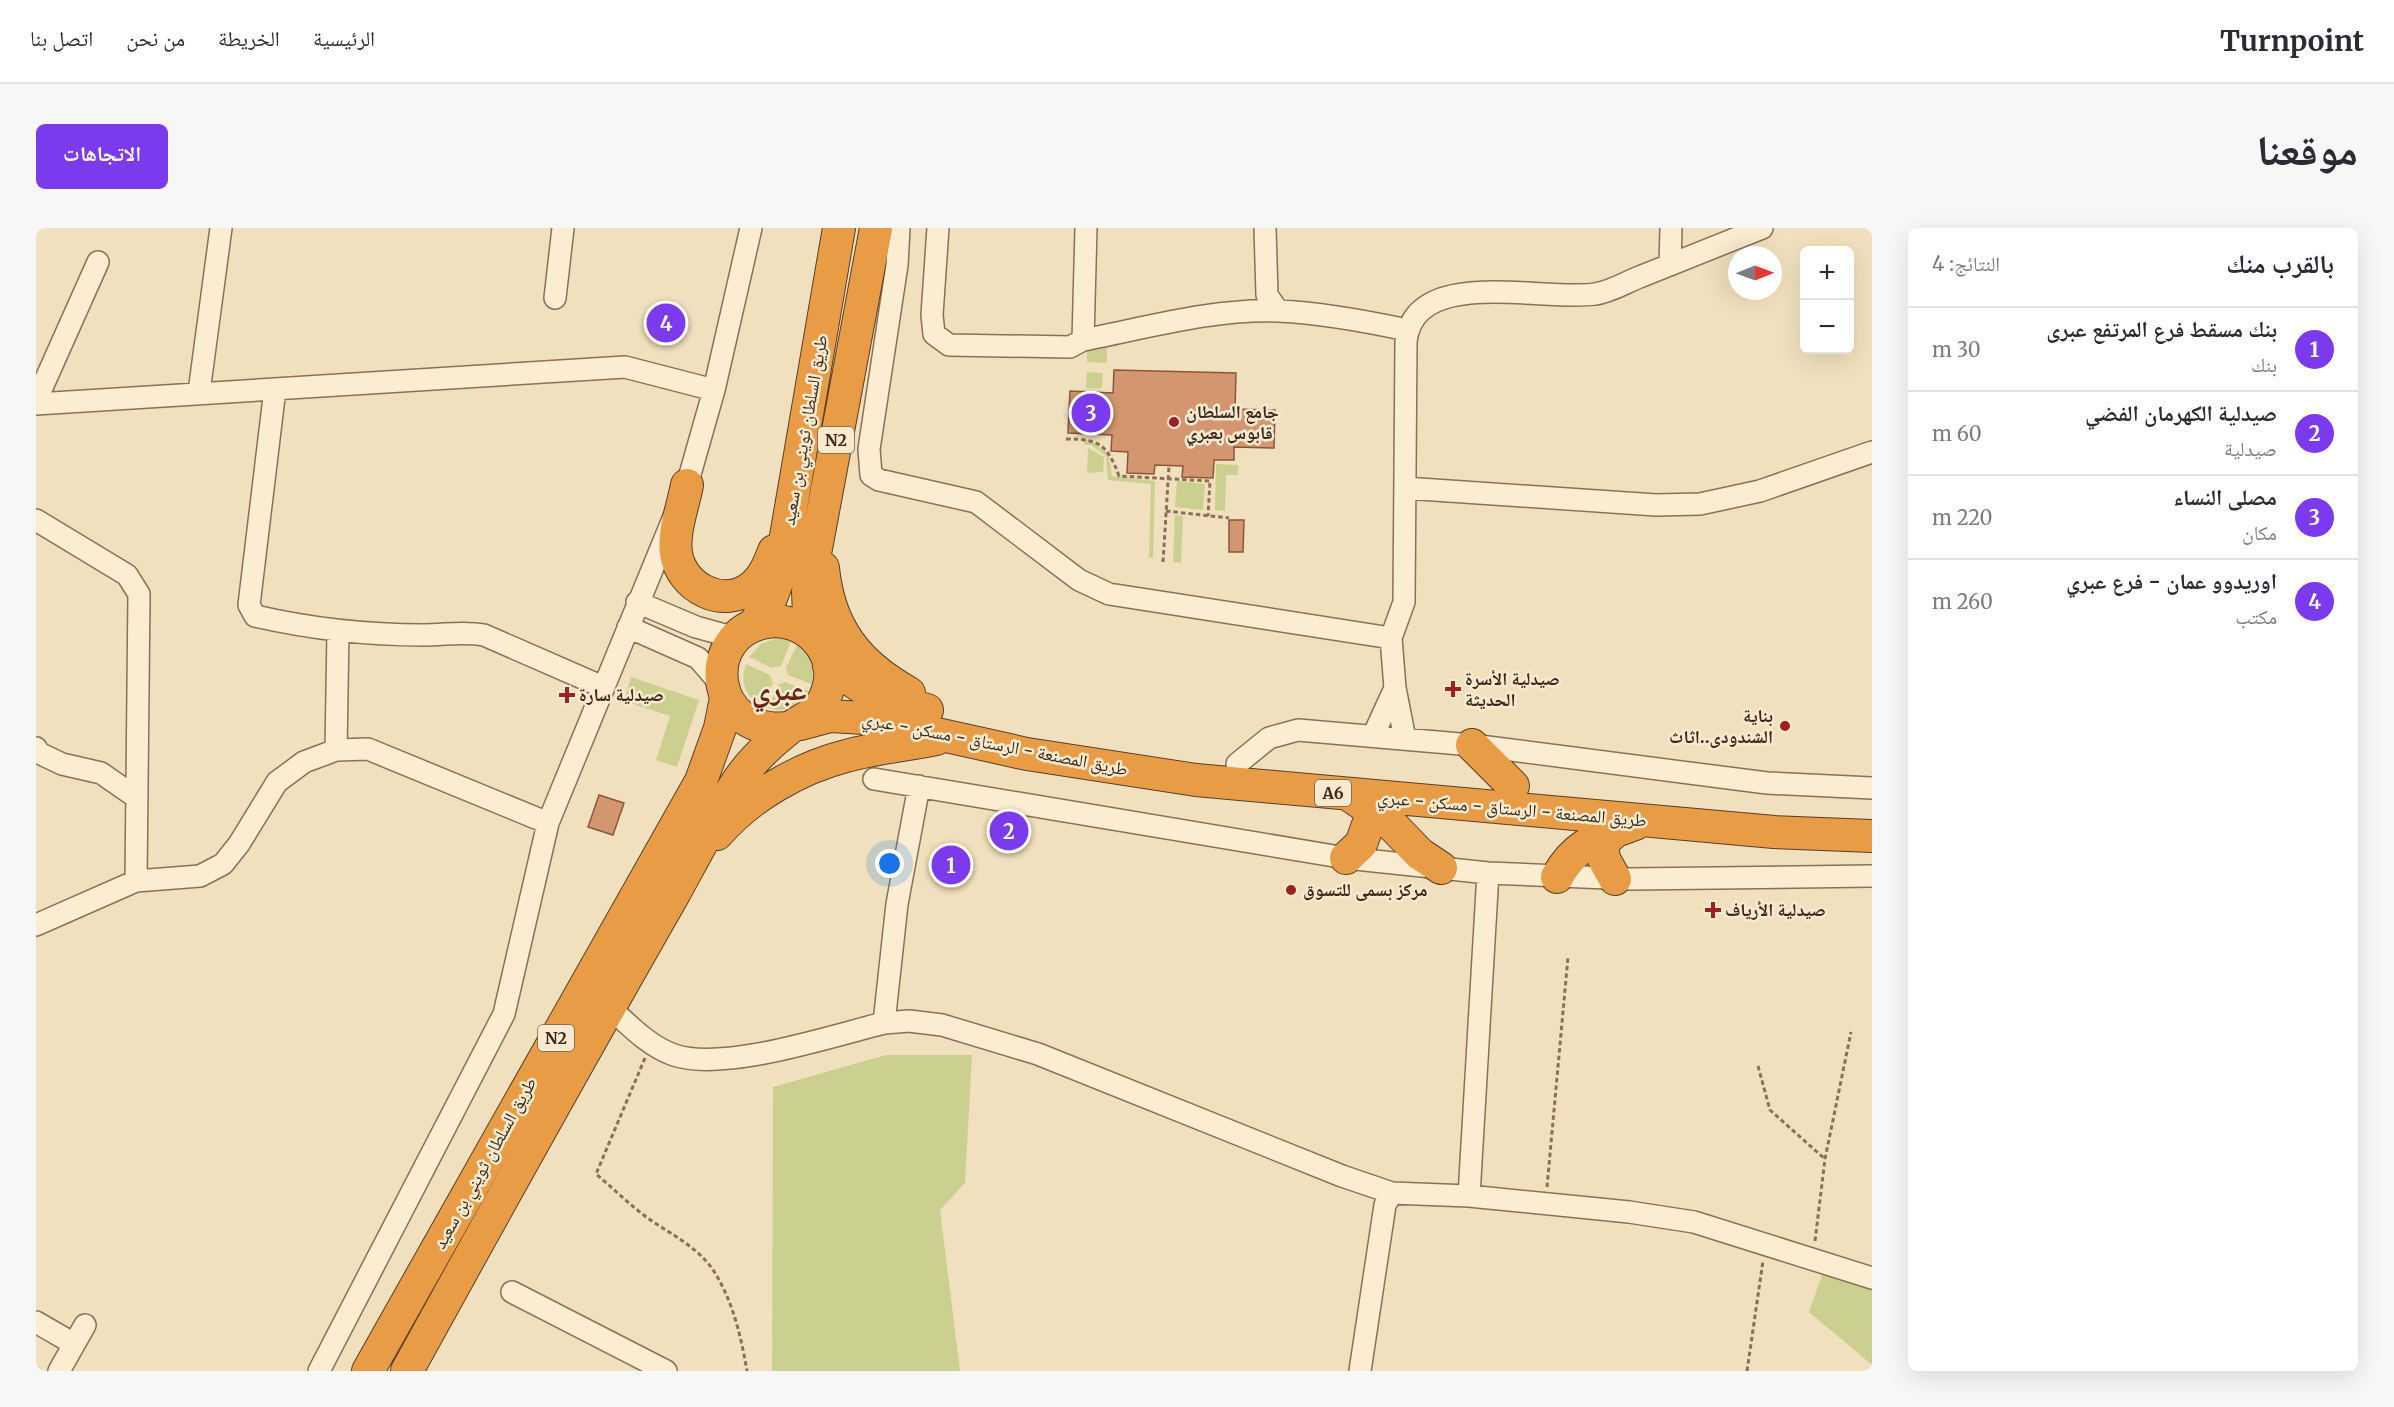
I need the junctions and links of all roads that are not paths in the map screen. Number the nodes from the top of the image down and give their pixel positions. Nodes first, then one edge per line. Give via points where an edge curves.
1 (221, 228) edge
2 (563, 228) edge
3 (751, 228) edge
4 (839, 228) edge
5 (876, 228) edge
6 (899, 228) edge
7 (938, 228) edge
8 (1086, 228) edge
9 (1265, 228) edge
10 (1671, 228) edge
11 (1762, 228) edge
12 (98, 262) dead end
13 (1670, 265) junction
14 (555, 298) dead end
15 (1278, 311) junction
16 (1407, 330) junction
17 (1083, 340) junction
18 (275, 389) junction
19 (714, 390) junction
20 (199, 392) junction
21 (36, 402) edge
22 (1872, 452) edge
23 (829, 478) junction
24 (687, 485) junction
25 (1404, 488) junction
26 (790, 514) junction
27 (36, 520) edge
28 (638, 602) junction
29 (628, 627) junction
30 (338, 631) junction
31 (744, 632) junction
32 (1391, 638) junction
33 (826, 657) junction
34 (603, 687) junction
35 (1395, 688) junction
36 (725, 692) junction
37 (795, 726) junction
38 (953, 726) junction
39 (1373, 735) junction
40 (1405, 739) junction
41 (1472, 745) junction
42 (36, 748) edge
43 (336, 750) junction
44 (1237, 764) junction
45 (874, 779) dead end
46 (919, 786) junction
47 (1513, 786) junction
48 (1872, 788) edge
49 (137, 798) junction
50 (1361, 803) junction
51 (1872, 814) edge
52 (548, 824) junction
53 (1632, 825) junction
54 (1872, 836) edge
55 (1346, 858) junction
56 (1441, 868) junction
57 (1488, 873) junction
58 (1872, 876) edge
59 (1557, 877) junction
60 (1615, 879) junction
61 (136, 881) junction
62 (674, 892) junction
63 (36, 925) edge
64 (608, 1006) junction
65 (884, 1023) junction
66 (1392, 1193) junction
67 (1469, 1196) junction
68 (1872, 1278) edge
69 (512, 1292) dead end
70 (36, 1322) edge
71 (85, 1325) dead end
72 (74, 1344) junction
73 (59, 1371) edge
74 (319, 1371) edge
75 (368, 1371) edge
76 (407, 1371) edge
77 (666, 1371) edge
78 (1360, 1371) edge

1 - 20 street
2 - 14 street
3 - 19 street
4 - 26 highway, طريق السلطان ثويني بن سعيد / N2
5 - 23 highway, طريق السلطان ثويني بن سعيد / N2
6 - 32 street via 869,449 871,475 976,502 1079,580 1109,594
7 - 17 street via 934,334 949,345 1070,347
8 - 17 street
9 - 15 street via 1268,294
10 - 13 street
11 - 13 street
12 - 21 street
13 - 16 street via 1596,294 1443,297 1415,314
15 - 16 street
15 - 17 street via 1206,317
16 - 25 street
18 - 19 street via 625,367
18 - 20 street
18 - 30 street via 249,604 255,616
19 - 24 street
20 - 21 street
22 - 25 street via 1760,491 1700,504 1656,505
23 - 33 highway, طريق السلطان ثويني بن سعيد / N2 via 808,591 809,616
23 - 38 highway via 822,562 827,599 843,634 879,674
24 - 26 highway via 675,551 686,579 711,595 739,594 756,582 768,565
24 - 28 street
25 - 32 street via 1404,602
26 - 31 highway, طريق السلطان ثويني بن سعيد / N2 via 779,577 771,598
27 - 49 street via 127,575 139,594
28 - 29 street
28 - 31 street via 696,627
29 - 34 street
29 - 36 street via 698,658
30 - 34 street via 484,635
30 - 43 street
31 - 33 highway via 779,621 793,623 810,634
31 - 36 highway, N2 via 723,661
32 - 35 street
33 - 37 highway, N2 via 830,683 824,700 814,714
33 - 38 highway, طريق المصنعة - الرستاق - مسكن - عبري / A6 via 874,695
34 - 52 street
35 - 39 street
35 - 40 street
36 - 37 highway via 735,711 753,724 774,730
36 - 75 highway, طريق السلطان ثويني بن سعيد / N2 via 720,728 701,781
37 - 38 highway, طريق المصنعة - الرستاق - مسكن - عبري / A6 via 830,716
37 - 62 highway, طريق السلطان ثويني بن سعيد / N2 via 763,751 735,784
38 - 44 highway, طريق المصنعة - الرستاق - مسكن - عبري / A6
38 - 50 highway, طريق المصنعة - الرستاق - مسكن - عبري / A6 via 1028,754
38 - 62 highway via 845,756 771,789 724,826
39 - 40 street
39 - 44 street via 1284,732 1261,743
40 - 41 street
41 - 47 highway
41 - 48 street via 1767,783
42 - 49 street via 62,764 101,773
43 - 52 street via 368,749
43 - 61 street via 304,762 277,782 223,864 200,876
44 - 47 highway, طريق المصنعة - الرستاق - مسكن - عبري / A6
45 - 46 street
46 - 55 street
46 - 65 street via 897,904
47 - 51 highway, طريق المصنعة - الرستاق - مسكن - عبري / A6 via 1754,810
49 - 61 street
50 - 53 highway, طريق المصنعة - الرستاق - مسكن - عبري / A6
50 - 55 highway via 1361,844
50 - 56 highway via 1396,827 1420,854
52 - 74 street via 504,1014
53 - 54 highway, طريق المصنعة - الرستاق - مسكن - عبري / A6
53 - 59 highway via 1585,845 1566,860
53 - 60 highway via 1602,843 1604,859
55 - 56 street
56 - 57 street
57 - 59 street
57 - 67 street
58 - 60 street
59 - 60 street
61 - 63 street
62 - 64 highway, طريق السلطان ثويني بن سعيد / N2
64 - 65 street via 651,1044 685,1058 731,1059
64 - 76 highway, طريق السلطان ثويني بن سعيد / N2
65 - 66 street via 942,1025 1038,1054
66 - 67 street
66 - 78 street via 1384,1204
67 - 68 street via 1694,1222
69 - 77 street
70 - 72 street
71 - 72 street
72 - 73 street

